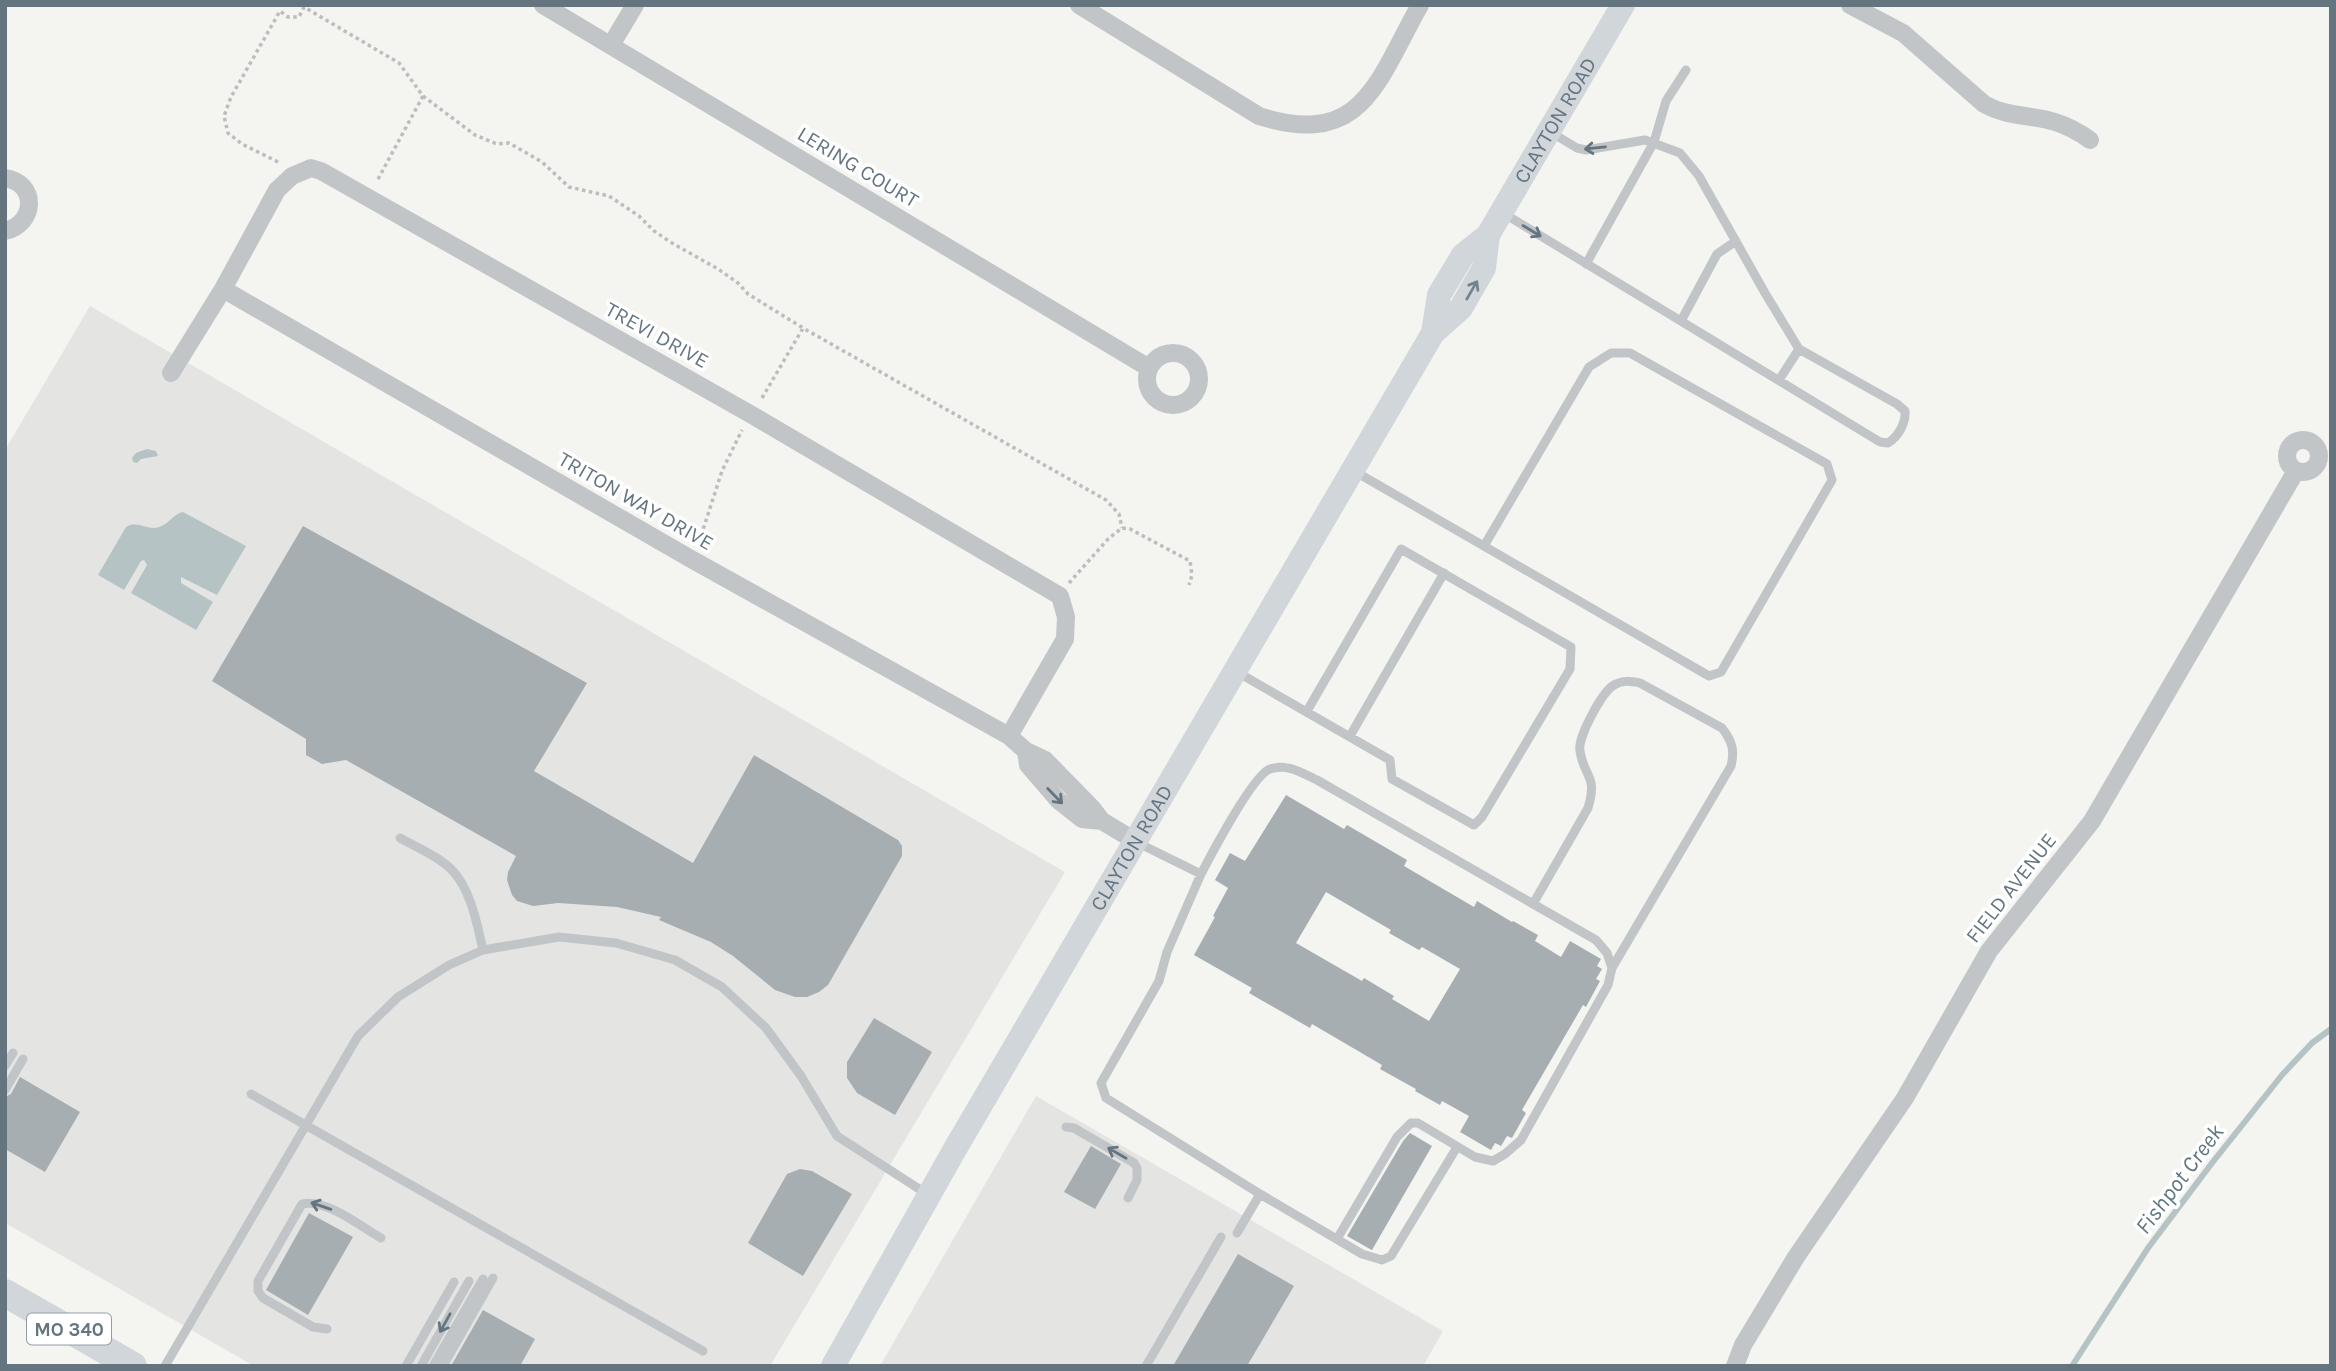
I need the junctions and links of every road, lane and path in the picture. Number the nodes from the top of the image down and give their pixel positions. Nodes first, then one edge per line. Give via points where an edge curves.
1 (543, 5) edge
2 (635, 5) edge
3 (1079, 5) edge
4 (1420, 5) edge
5 (1850, 5) edge
6 (1617, 7) edge
7 (611, 45) junction
8 (1686, 70) dead end
9 (423, 96) junction
10 (1549, 131) junction
11 (2090, 140) dead end
12 (1649, 141) junction
13 (278, 162) dead end
14 (5, 178) edge
15 (377, 182) dead end
16 (1501, 212) junction
17 (5, 231) edge
18 (1736, 241) junction
19 (1586, 264) junction
20 (223, 289) junction
21 (1681, 321) junction
22 (803, 328) junction
23 (1799, 349) junction
24 (1149, 368) dead end
25 (171, 373) dead end
26 (1779, 380) junction
27 (759, 403) dead end
28 (743, 430) dead end
29 (1352, 470) junction
30 (2296, 471) dead end
31 (1122, 528) junction
32 (698, 544) dead end
33 (1484, 546) junction
34 (1444, 573) junction
35 (1189, 585) dead end
36 (1067, 586) dead end
37 (1236, 671) junction
38 (1307, 711) junction
39 (1009, 736) junction
40 (1350, 736) junction
41 (400, 838) dead end
42 (1137, 842) junction
43 (1201, 874) junction
44 (1533, 904) junction
45 (483, 950) junction
46 (1612, 968) junction
47 (13, 1053) dead end
48 (23, 1059) dead end
49 (5, 1066) edge
50 (5, 1090) edge
51 (251, 1094) dead end
52 (305, 1124) junction
53 (1066, 1127) dead end
54 (1457, 1147) junction
55 (1260, 1194) junction
56 (929, 1195) junction
57 (1128, 1198) dead end
58 (1237, 1233) dead end
59 (1221, 1237) dead end
60 (381, 1238) dead end
61 (1337, 1239) junction
62 (493, 1278) dead end
63 (483, 1279) dead end
64 (469, 1281) dead end
65 (454, 1282) dead end
66 (5, 1293) edge
67 (327, 1329) dead end
68 (703, 1351) dead end
69 (133, 1366) edge
70 (164, 1366) edge
71 (406, 1366) edge
72 (421, 1366) edge
73 (433, 1366) edge
74 (443, 1366) edge
75 (833, 1366) edge
76 (1146, 1366) edge
77 (1735, 1366) edge

1 - 7 street, LERING COURT
2 - 7 street
3 - 4 street via 1259,116 1303,123 1330,122 1357,109 1373,90
5 - 11 street via 1903,33 1984,104 1999,112 2074,128
6 - 10 main road, CLAYTON ROAD
7 - 24 street, LERING COURT
8 - 12 lane via 1665,101
9 - 13 path via 398,63 304,7 299,17 279,11 224,116 228,133
9 - 15 path
9 - 22 path via 475,135 497,144 509,143 542,162 569,187 609,196
12 -> 10 lane via 1586,150
10 - 16 main road, CLAYTON ROAD
12 - 18 lane via 1680,153 1699,176
12 - 19 lane
14 - 17 street via 25,189 29,207 21,224
16 -> 19 lane
16 - 29 main road, CLAYTON ROAD via 1488,235 1484,268 1461,308 1433,333
18 - 21 lane via 1717,254
18 - 23 lane
19 - 21 lane
20 - 25 street, TREVI DRIVE
20 - 39 street, TRITON WAY DRIVE
20 - 39 street, TREVI DRIVE via 277,190 292,176 311,168 728,401 1060,596 1066,617 1065,639
21 - 26 lane
22 - 27 path
22 - 31 path via 1106,500 1119,514
23 - 26 lane
23 - 26 lane via 1905,411 1906,419 1893,440 1880,442
28 - 32 path via 722,471
29 - 33 lane
29 - 37 main road, CLAYTON ROAD
30 - 77 street, FIELD AVENUE via 2092,821 1989,951 1905,1098 1796,1257
31 - 35 path via 1190,561
31 - 36 path
33 - 33 lane via 1709,676 1721,672 1832,480 1827,464 1630,353 1611,353 1589,368
34 - 38 lane via 1401,549
34 - 40 lane
34 - 40 lane via 1572,647 1570,669 1474,825 1392,779 1391,760
37 - 38 lane
37 - 42 main road, CLAYTON ROAD
38 - 40 lane
39 - 42 street, TRITON WAY DRIVE via 1026,751 1028,765 1058,800 1082,819 1101,821
41 - 45 lane via 450,868 462,884
42 - 43 lane
42 - 56 main road, CLAYTON ROAD
43 - 44 lane via 1260,777 1267,770 1285,767 1317,780
43 - 55 lane via 1159,981 1101,1083 1106,1098
44 - 46 lane via 1596,940 1608,953
44 - 46 lane via 1588,808 1593,792 1580,742 1602,696 1612,686 1640,683 1722,728 1735,751 1731,766
45 - 52 lane via 398,997 368,1026
45 - 56 lane via 559,937 616,943 675,960 722,987 766,1028 837,1136
46 - 54 lane via 1608,985 1521,1140 1493,1161
47 - 49 lane
48 - 50 lane
51 - 52 lane
52 - 68 lane
52 - 70 lane
57 -> 53 lane via 1137,1180 1134,1163
54 - 61 lane via 1391,1256 1374,1259
54 - 61 lane via 1411,1123 1397,1137
55 - 58 lane
55 - 61 lane
56 - 75 main road, CLAYTON ROAD
59 - 76 lane
60 -> 67 lane via 324,1206 302,1204 258,1281 258,1291 313,1327
62 - 74 lane
63 - 73 lane
64 -> 72 lane
65 - 71 lane
66 - 69 main road, MO 340

